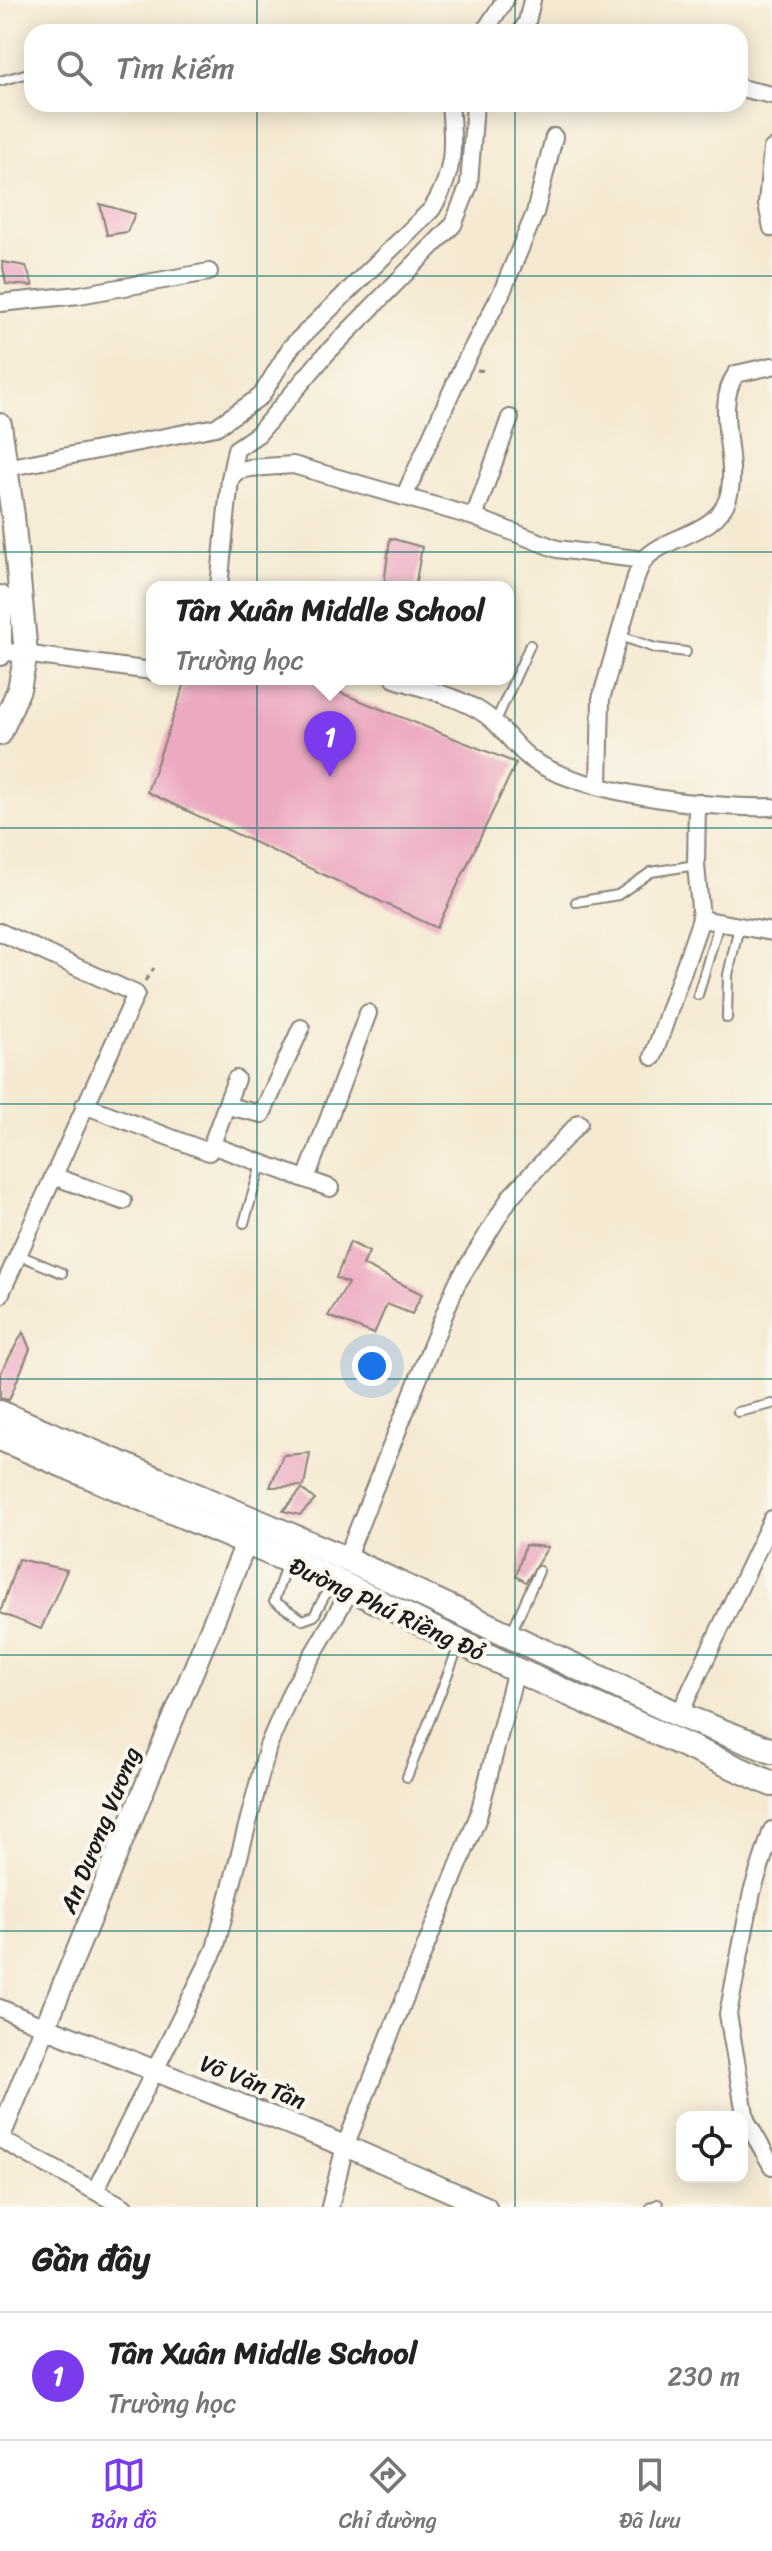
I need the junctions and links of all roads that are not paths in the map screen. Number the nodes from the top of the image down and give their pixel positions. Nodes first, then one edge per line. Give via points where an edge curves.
1 (505, 0) edge
2 (532, 0) edge
3 (489, 24) edge
4 (526, 24) edge
5 (24, 74) edge
6 (0, 81) edge
7 (748, 90) edge
8 (772, 95) edge
9 (451, 112) edge
10 (474, 112) edge
11 (554, 137) dead end
12 (772, 149) edge
13 (770, 203) edge
14 (772, 228) edge
15 (406, 234) junction
16 (424, 256) junction
17 (209, 272) dead end
18 (0, 303) edge
19 (772, 366) edge
20 (510, 418) dead end
21 (0, 425) edge
22 (6, 468) junction
23 (230, 479) junction
24 (404, 497) junction
25 (474, 517) junction
26 (644, 560) junction
27 (220, 581) edge
28 (0, 597) edge
29 (620, 636) junction
30 (530, 645) dead end
31 (0, 652) edge
32 (686, 652) dead end
33 (26, 654) junction
34 (146, 670) edge
35 (514, 681) edge
36 (412, 685) edge
37 (512, 685) edge
38 (495, 723) junction
39 (0, 734) edge
40 (599, 784) junction
41 (697, 802) junction
42 (772, 807) edge
43 (696, 865) junction
44 (576, 902) dead end
45 (701, 919) junction
46 (719, 923) junction
47 (739, 926) junction
48 (0, 932) edge
49 (772, 932) edge
50 (698, 995) dead end
51 (368, 1013) dead end
52 (727, 1018) dead end
53 (301, 1028) dead end
54 (653, 1057) dead end
55 (236, 1079) dead end
56 (84, 1105) junction
57 (227, 1106) junction
58 (579, 1123) dead end
59 (214, 1146) junction
60 (261, 1165) junction
61 (53, 1176) junction
62 (306, 1179) junction
63 (330, 1188) dead end
64 (123, 1201) dead end
65 (244, 1223) dead end
66 (19, 1255) junction
67 (62, 1273) dead end
68 (0, 1295) edge
69 (772, 1404) edge
70 (738, 1412) dead end
71 (0, 1413) edge
72 (0, 1438) edge
73 (772, 1519) edge
74 (250, 1533) junction
75 (288, 1561) junction
76 (539, 1571) dead end
77 (344, 1576) junction
78 (510, 1636) junction
79 (460, 1643) junction
80 (516, 1670) junction
81 (679, 1715) junction
82 (772, 1751) edge
83 (407, 1777) dead end
84 (772, 1784) edge
85 (772, 1830) edge
86 (0, 2008) edge
87 (47, 2028) junction
88 (153, 2071) junction
89 (0, 2137) edge
90 (345, 2146) junction
91 (772, 2166) edge
92 (96, 2189) junction
93 (124, 2207) edge
94 (330, 2207) edge
95 (486, 2207) edge

1 - 3 street
2 - 4 street
5 - 6 lane
7 - 8 street
9 - 15 street via 448,182 432,209
10 - 16 street via 469,185 453,225
11 - 24 street via 535,213
12 - 13 street
13 - 14 street
15 - 16 street
15 - 22 street via 291,347 261,396 216,427
16 - 23 street via 325,355 258,434 236,449
17 - 18 street
19 - 26 street via 736,374 731,381 727,501 702,527
20 - 25 street
21 - 22 main road
22 - 33 main road
23 - 24 street via 250,468 293,465
23 - 27 street
24 - 25 street
25 - 26 street via 557,549
26 - 29 street
28 - 31 main road
29 - 32 lane
29 - 40 street via 601,699
30 - 35 lane
31 - 33 street
33 - 34 street
33 - 39 main road via 19,689
36 - 38 street via 472,707
37 - 38 lane
38 - 40 street via 535,762
40 - 41 street
41 - 42 street
41 - 43 street
43 - 44 lane via 651,872 618,895
43 - 45 street
45 - 46 street
45 - 54 street
46 - 47 street
46 - 50 lane
47 - 49 street
47 - 52 lane via 728,975
48 - 56 street via 136,994
51 - 62 street
53 - 57 street via 262,1114
55 - 57 street
56 - 59 street via 205,1152
56 - 61 street
57 - 59 street
58 - 77 street via 511,1196 456,1285
59 - 60 street
60 - 62 street
60 - 65 lane
61 - 64 street
61 - 66 street
62 - 63 street
66 - 67 lane
66 - 68 street
69 - 70 lane
71 - 74 main road, Đường Phú Riềng Đỏ
72 - 74 main road, Đường Phú Riềng Đỏ
73 - 81 street
74 - 75 main road, Đường Phú Riềng Đỏ
74 - 77 main road, Đường Phú Riềng Đỏ
74 - 87 street, An Dương Vương
75 - 77 main road, Đường Phú Riềng Đỏ
75 - 77 lane via 274,1601 303,1620 314,1616
76 - 78 lane
77 - 78 main road, Đường Phú Riềng Đỏ
77 - 79 main road, Đường Phú Riềng Đỏ
77 - 88 street via 268,1746 215,1949
78 - 81 main road, Đường Phú Riềng Đỏ
79 - 80 main road, Đường Phú Riềng Đỏ
79 - 83 lane
80 - 84 main road, Đường Phú Riềng Đỏ
80 - 90 street via 478,1817
81 - 82 main road, Đường Phú Riềng Đỏ
85 - 91 street via 752,1892 728,2014 746,2120
86 - 87 street, Võ Văn Tần
87 - 88 street, Võ Văn Tần
87 - 89 street, An Dương Vương
88 - 90 street, Võ Văn Tần
88 - 92 street
89 - 92 street
90 - 94 street
90 - 95 street, Võ Văn Tần
92 - 93 street

